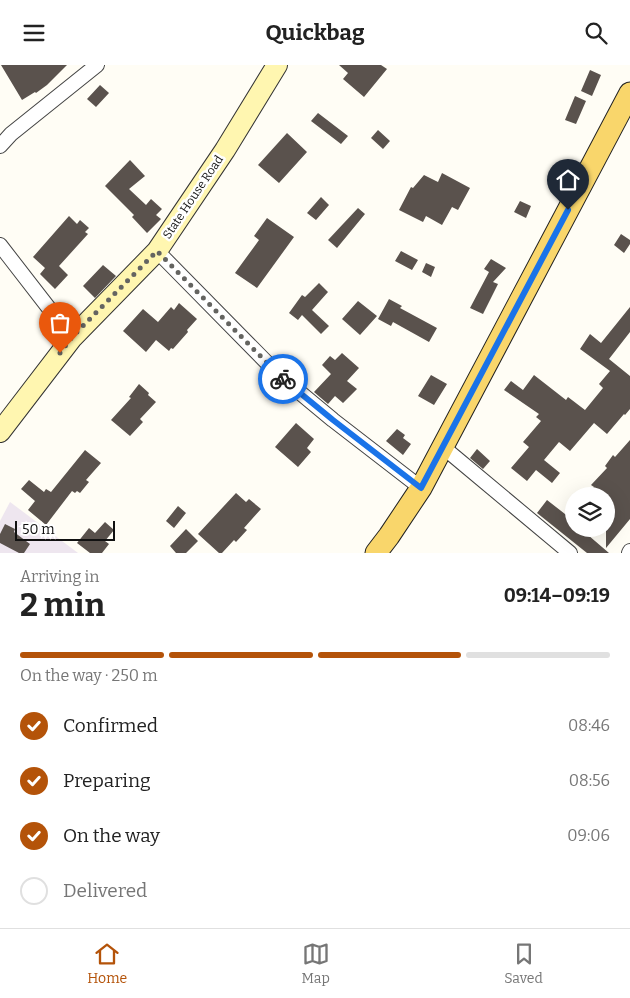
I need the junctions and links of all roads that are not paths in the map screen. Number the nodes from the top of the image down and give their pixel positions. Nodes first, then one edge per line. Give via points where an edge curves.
1 (97, 65) edge
2 (277, 65) edge
3 (630, 93) edge
4 (0, 146) edge
5 (0, 245) edge
6 (157, 251) junction
7 (72, 337) junction
8 (0, 432) edge
9 (443, 447) junction
10 (421, 488) junction
11 (376, 553) edge
12 (570, 553) edge

1 - 4 street
2 - 6 main road, State House Road
3 - 9 main road
5 - 7 street
6 - 7 main road, State House Road
6 - 10 street via 280,376
7 - 8 main road, State House Road
9 - 10 main road
9 - 12 street
10 - 11 main road

